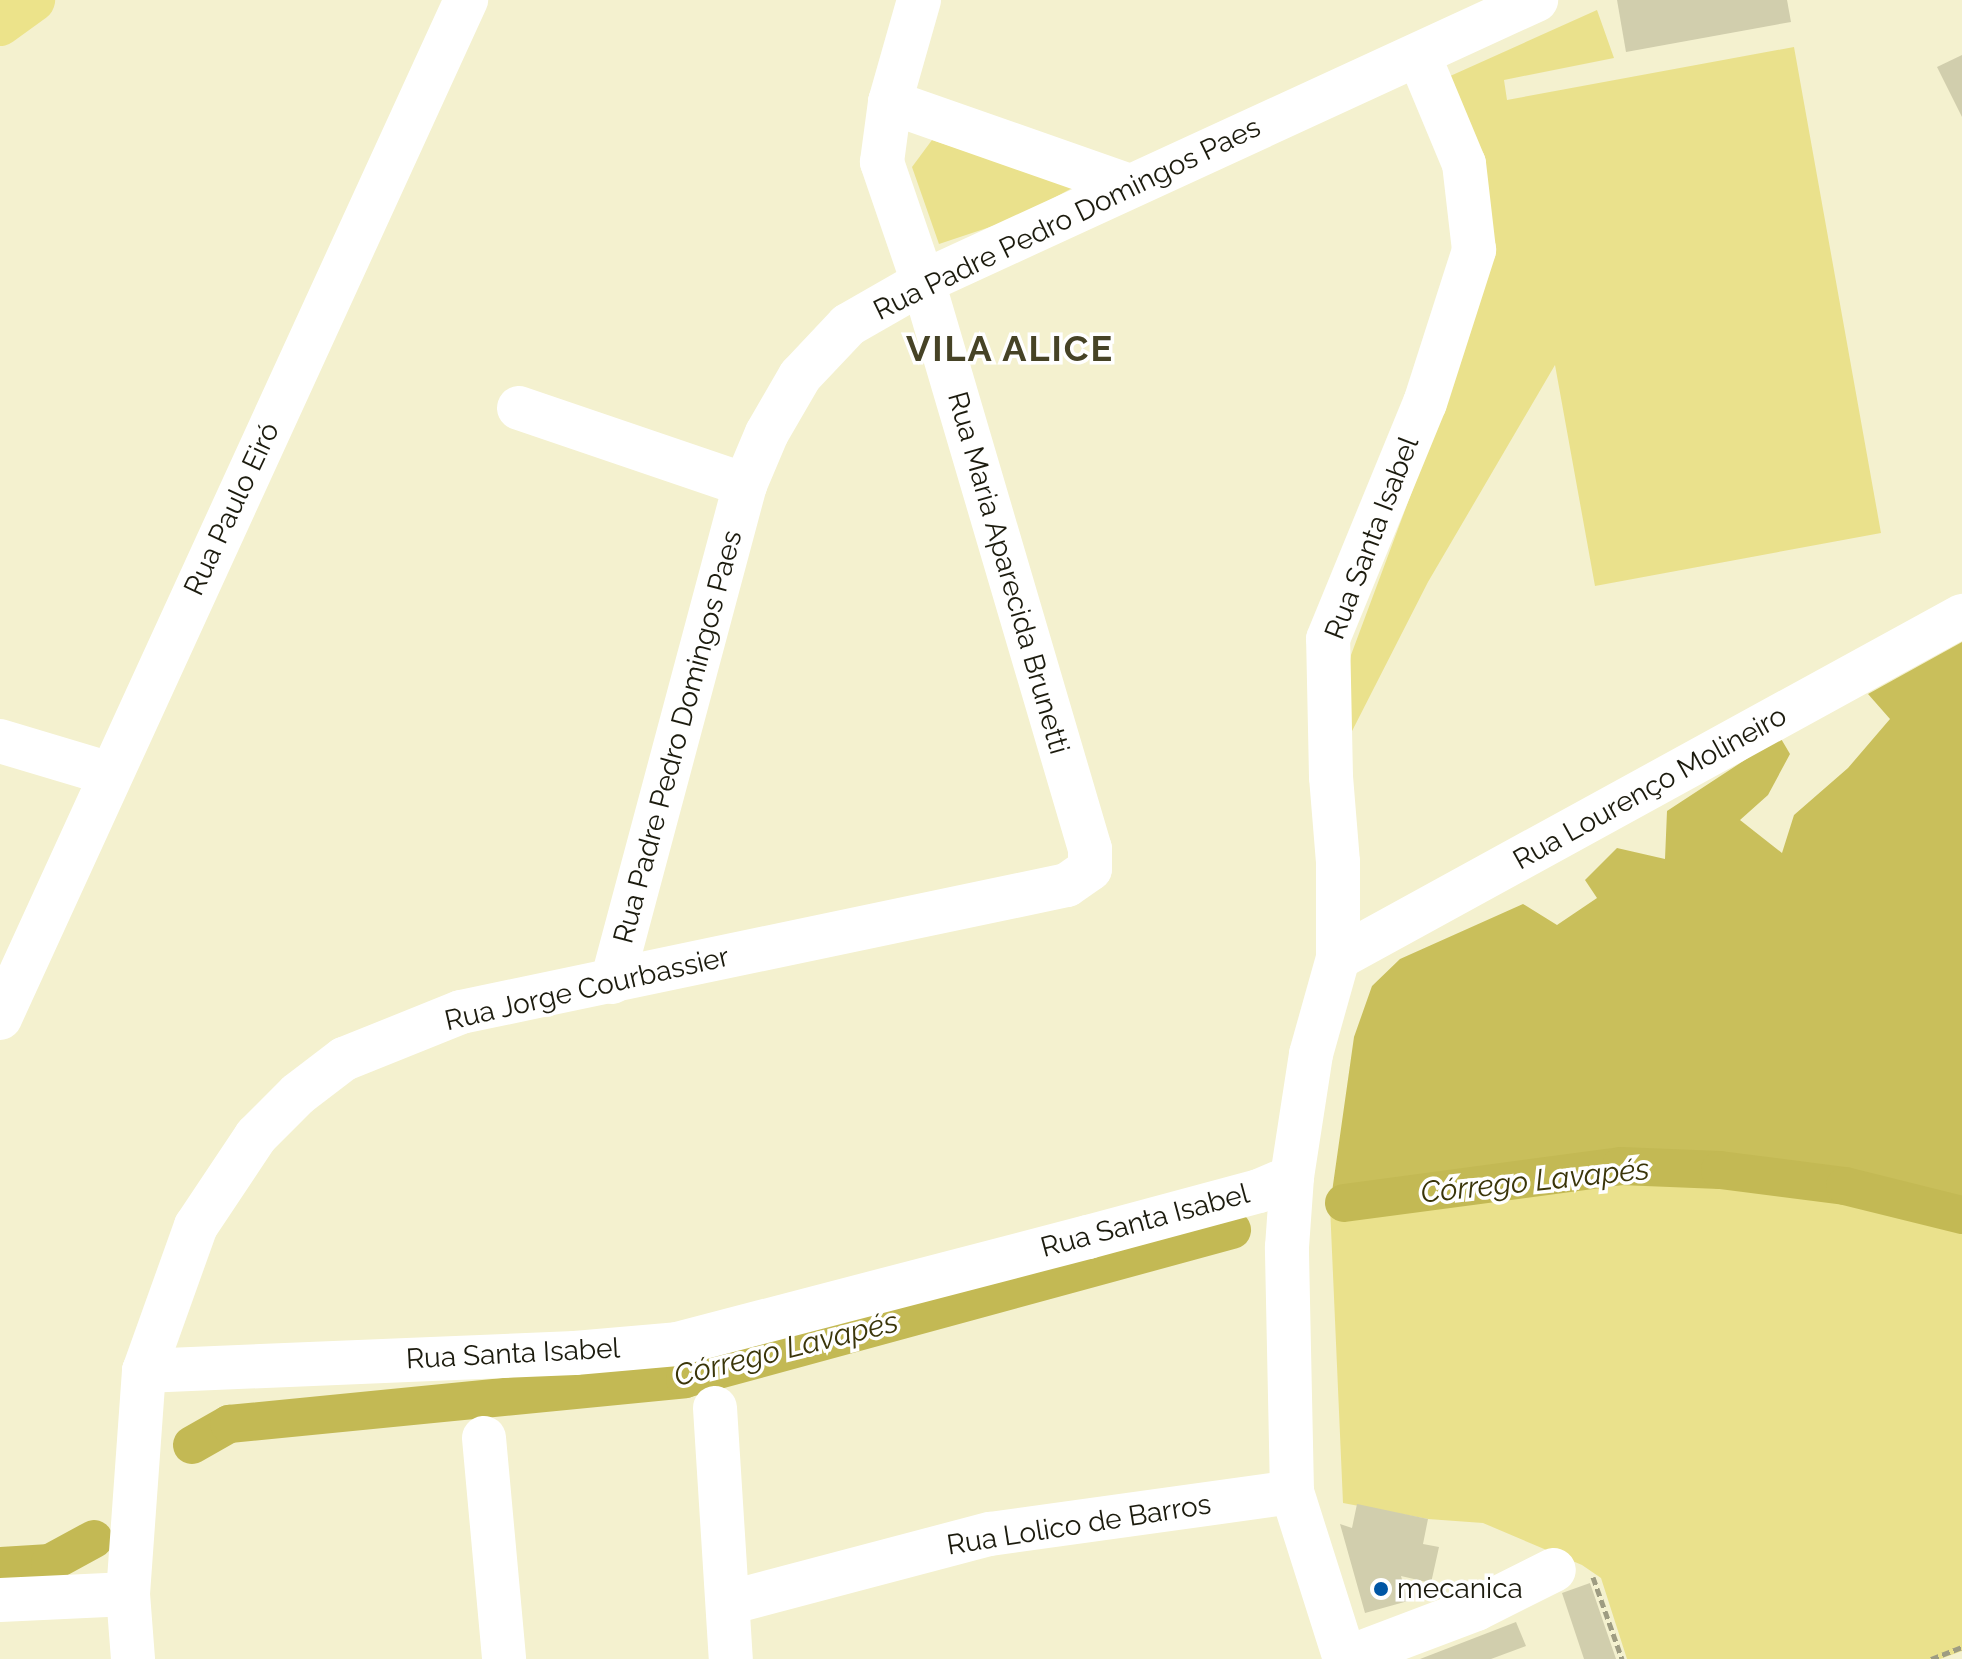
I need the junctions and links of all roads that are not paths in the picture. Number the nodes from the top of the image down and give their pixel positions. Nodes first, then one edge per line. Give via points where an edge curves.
1 (33, 0) edge
2 (466, 0) edge
3 (919, 0) edge
4 (1536, 0) edge
5 (0, 24) edge
6 (1419, 56) junction
7 (890, 102) junction
8 (1127, 185) junction
9 (923, 282) junction
10 (519, 408) dead end
11 (745, 485) junction
12 (1962, 616) edge
13 (0, 741) edge
14 (110, 774) junction
15 (1090, 869) joint
16 (1338, 958) junction
17 (612, 982) junction
18 (0, 1018) edge
19 (1291, 1185) junction
20 (144, 1371) junction
21 (715, 1408) dead end
22 (484, 1438) dead end
23 (1292, 1492) junction
24 (1554, 1570) road end
25 (129, 1573) junction
26 (0, 1600) edge
27 (728, 1603) junction
28 (133, 1659) edge
29 (504, 1659) edge
30 (731, 1659) edge
31 (1344, 1659) edge

1 - 5 main road
2 - 14 street, Rua Paulo Eiró
3 - 7 street, Rua Maria Aparecida Brunetti
4 - 6 street, Rua Padre Pedro Domingos Paes
6 - 8 street, Rua Padre Pedro Domingos Paes
6 - 16 street, Rua Santa Isabel via 1464,164 1474,250 1425,403 1328,639
7 - 8 street
7 - 9 street, Rua Maria Aparecida Brunetti via 882,162
8 - 9 street, Rua Padre Pedro Domingos Paes
9 - 11 street, Rua Padre Pedro Domingos Paes via 848,325 800,376
9 - 15 street, Rua Maria Aparecida Brunetti via 1090,849
10 - 11 street
11 - 17 street, Rua Padre Pedro Domingos Paes
12 - 16 street, Rua Lourenço Molineiro
13 - 14 street
14 - 18 street, Rua Paulo Eiró
15 - 17 street, Rua Jorge Courbassier via 1067,885
16 - 19 street, Rua Santa Isabel via 1311,1054
17 - 20 street, Rua Jorge Courbassier via 461,1012 344,1059 298,1094 256,1136 196,1226
19 - 20 street, Rua Santa Isabel via 677,1344
19 - 23 street via 1287,1247
20 - 25 street, Rua Jorge Courbassier
21 - 27 street
22 - 29 street
23 - 27 street, Rua Lolico de Barros via 990,1534
23 - 31 street
24 - 31 street via 1476,1609
25 - 26 street
25 - 28 street, Rua Jorge Courbassier
27 - 30 street

